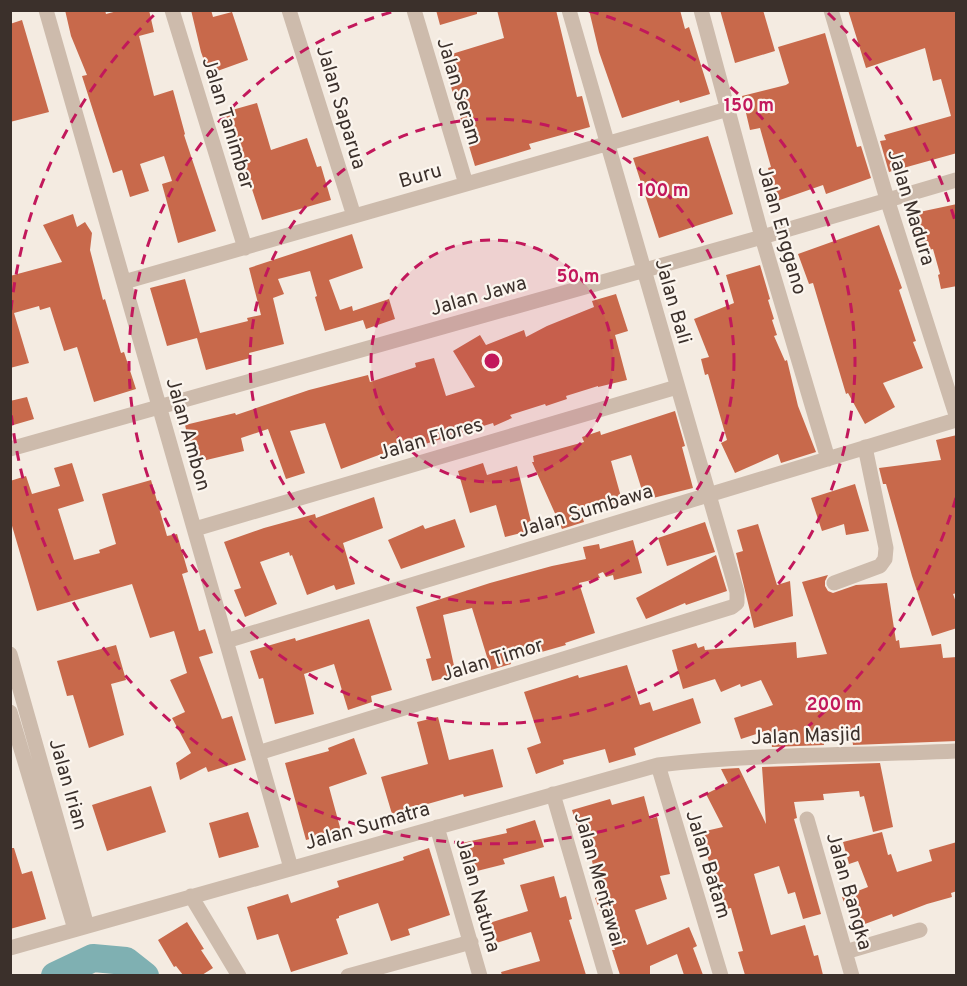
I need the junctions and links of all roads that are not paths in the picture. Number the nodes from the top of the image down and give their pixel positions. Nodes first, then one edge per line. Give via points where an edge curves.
1 (46, 10) edge
2 (172, 10) edge
3 (289, 10) edge
4 (414, 10) edge
5 (569, 10) edge
6 (701, 10) edge
7 (831, 10) edge
8 (728, 109) junction
9 (607, 143) junction
10 (957, 180) edge
11 (466, 184) junction
12 (887, 199) junction
13 (354, 216) junction
14 (762, 237) junction
15 (245, 248) junction
16 (644, 270) junction
17 (124, 282) junction
18 (677, 387) junction
19 (160, 407) junction
20 (957, 418) edge
21 (866, 447) junction
22 (10, 449) edge
23 (828, 459) junction
24 (709, 495) junction
25 (195, 529) junction
26 (834, 583) dead end
27 (737, 603) joint
28 (226, 641) junction
29 (10, 654) edge
30 (10, 712) edge
31 (957, 751) edge
32 (258, 753) junction
33 (658, 765) junction
34 (553, 794) junction
35 (807, 819) dead end
36 (437, 827) junction
37 (291, 868) junction
38 (191, 896) junction
39 (81, 928) junction
40 (920, 930) dead end
41 (471, 942) junction
42 (10, 948) edge
43 (845, 952) junction
44 (239, 975) edge
45 (348, 975) edge
46 (480, 975) edge
47 (606, 975) edge
48 (721, 975) edge
49 (852, 975) edge

1 - 17 street, Jalan Ambon
2 - 15 street, Jalan Tanimbar
3 - 13 street, Jalan Saparua
4 - 11 street, Jalan Seram
5 - 9 street, Jalan Bali
6 - 8 street, Jalan Enggano
7 - 12 street, Jalan Madura
8 - 9 street, Buru
8 - 14 street, Jalan Enggano
9 - 11 street, Buru
9 - 16 street, Jalan Bali
10 - 12 street, Jalan Jawa
11 - 13 street, Buru
12 - 14 street, Jalan Jawa
12 - 20 street, Jalan Madura
13 - 15 street, Buru
14 - 16 street, Jalan Jawa
14 - 23 street, Jalan Enggano
15 - 17 street, Buru
16 - 18 street, Jalan Bali
16 - 19 street, Jalan Jawa
17 - 19 street, Jalan Ambon
18 - 24 street, Jalan Bali
18 - 25 street, Jalan Flores
19 - 22 street, Jalan Jawa
19 - 25 street, Jalan Ambon
20 - 21 street, Jalan Sumbawa
21 - 23 street, Jalan Sumbawa
21 - 26 street via 885,559 880,566
23 - 24 street, Jalan Sumbawa
24 - 27 street, Jalan Bali
24 - 28 street, Jalan Sumbawa
25 - 28 street, Jalan Ambon
27 - 32 street, Jalan Timor via 732,608
28 - 32 street, Jalan Ambon
29 - 39 street, Jalan Irian
30 - 39 street, Jalan Irian
31 - 33 street, Jalan Masjid
32 - 37 street, Jalan Ambon
33 - 34 street, Jalan Sumatra
33 - 48 street, Jalan Batam
34 - 36 street, Jalan Sumatra
34 - 47 street, Jalan Mentawai
35 - 43 street, Jalan Bangka
36 - 37 street, Jalan Sumatra
36 - 41 street, Jalan Natuna
37 - 38 street, Jalan Sumatra
38 - 39 street, Jalan Sumatra
38 - 44 street
39 - 42 street, Jalan Sumatra
40 - 43 street
41 - 45 street
41 - 46 street, Jalan Natuna
43 - 49 street, Jalan Bangka

